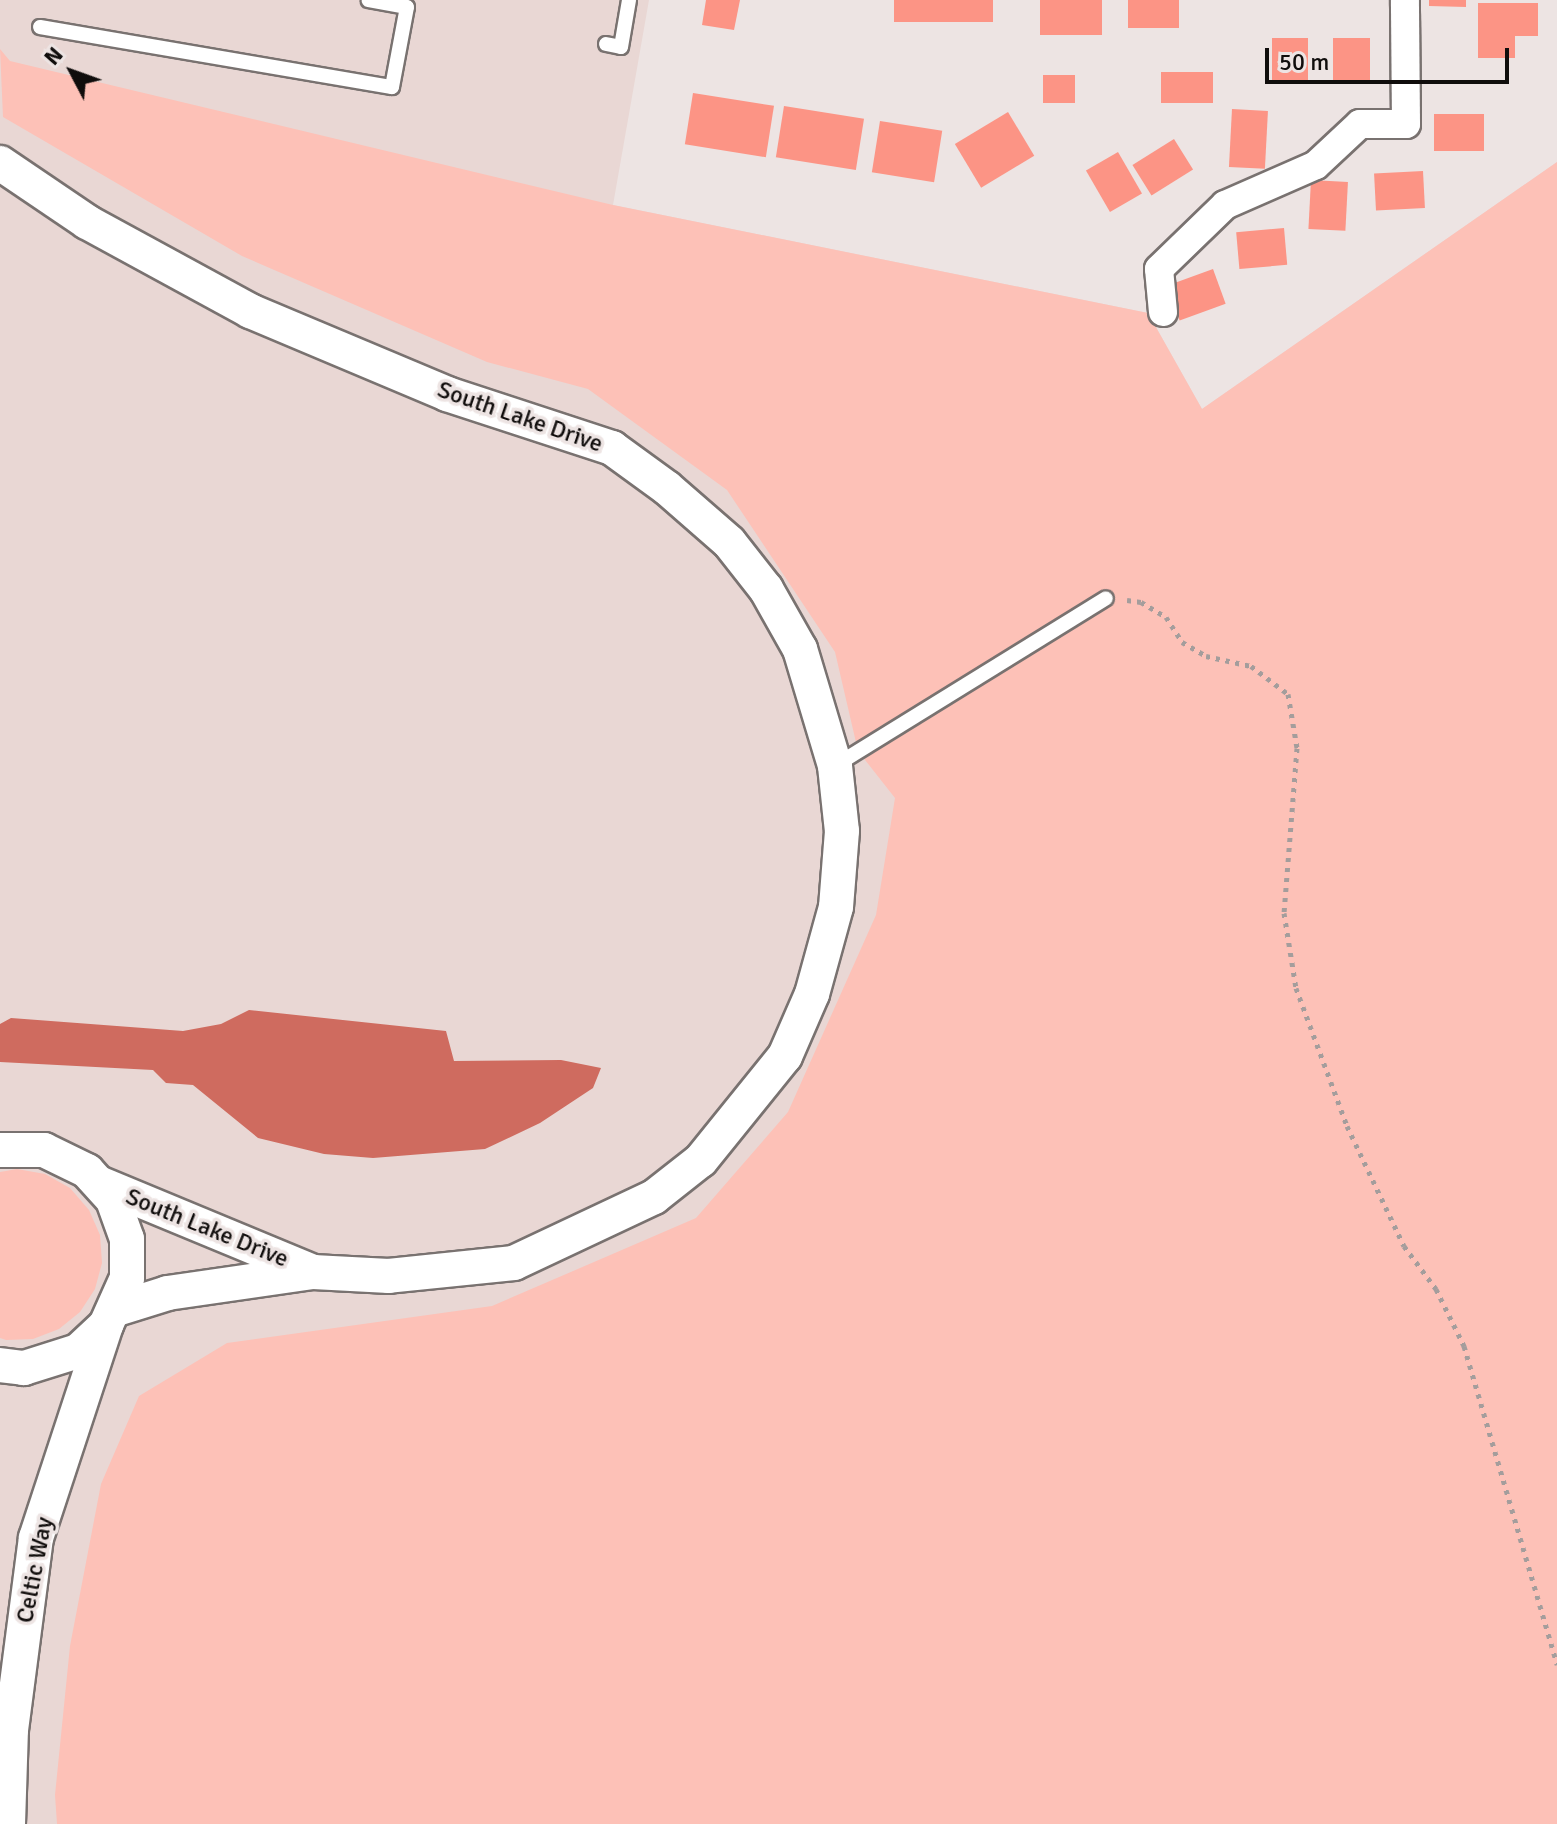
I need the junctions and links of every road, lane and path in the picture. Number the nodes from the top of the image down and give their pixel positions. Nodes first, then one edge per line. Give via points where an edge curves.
1 (369, 0) edge
2 (629, 0) edge
3 (1405, 0) edge
4 (40, 27) dead end
5 (606, 44) dead end
6 (0, 163) edge
7 (1163, 312) dead end
8 (1106, 598) joint
9 (835, 766) junction
10 (0, 1150) edge
11 (101, 1184) junction
12 (313, 1272) junction
13 (111, 1317) junction
14 (0, 1365) edge
15 (1557, 1665) edge
16 (8, 1824) edge

1 - 4 lane via 407,7 392,87
2 - 5 lane via 621,47
3 - 7 street via 1406,124 1360,124 1316,165 1225,205 1159,269
6 - 9 street, South Lake Drive via 87,222 250,311 447,394 561,427 623,456 729,542 766,589 800,649
8 - 9 lane
8 - 15 path via 1141,602 1166,617 1182,642 1206,656 1251,666 1288,694 1297,748 1284,913 1296,988 1347,1126 1404,1246 1436,1289 1464,1346
9 - 12 street, South Lake Drive via 842,831 836,907 812,994 785,1056 701,1160 654,1197 514,1263 389,1276
10 - 11 street, South Lake Drive via 44,1150
11 - 12 street, South Lake Drive
11 - 13 street, South Lake Drive via 127,1239 127,1278
12 - 13 street, South Lake Drive via 168,1293
13 - 14 street, South Lake Drive via 78,1351 24,1368
13 - 16 street, Celtic Way via 36,1538 11,1730

